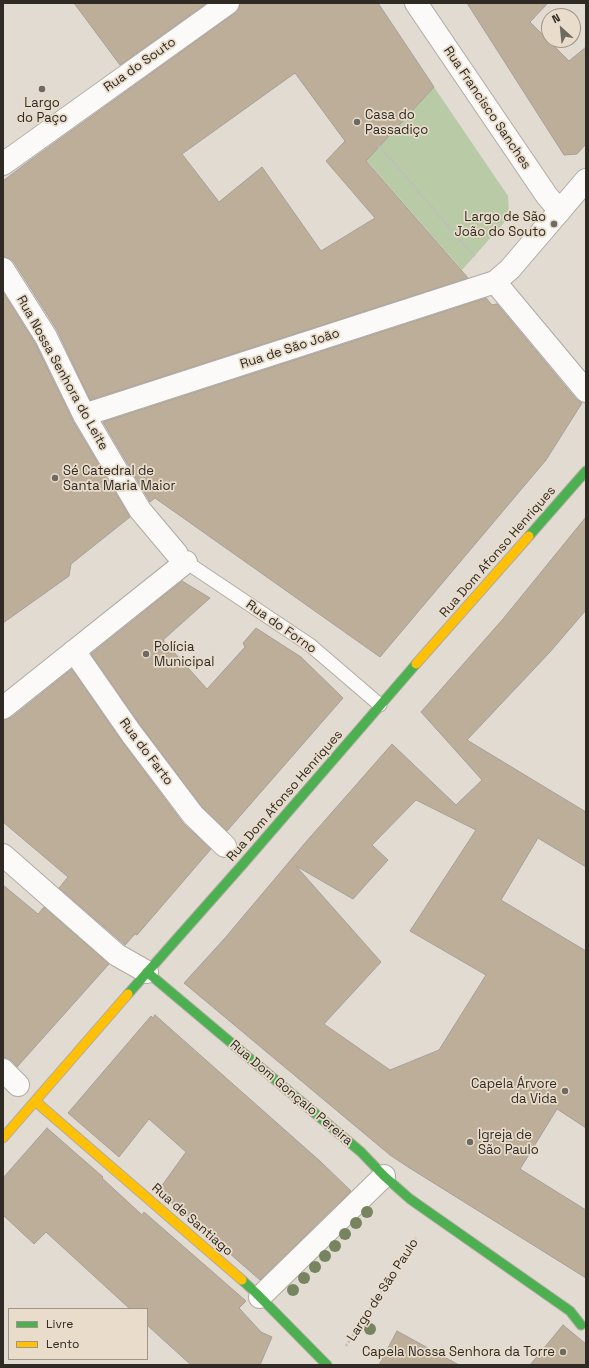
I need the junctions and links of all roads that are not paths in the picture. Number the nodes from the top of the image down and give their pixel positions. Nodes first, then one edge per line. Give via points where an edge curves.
1 (228, 3) edge
2 (416, 3) edge
3 (3, 164) edge
4 (586, 180) edge
5 (560, 211) junction
6 (3, 269) edge
7 (502, 276) junction
8 (586, 391) edge
9 (84, 415) junction
10 (586, 471) edge
11 (182, 558) junction
12 (74, 651) junction
13 (380, 705) junction
14 (3, 708) edge
15 (225, 846) dead end
16 (3, 855) edge
17 (147, 972) junction
18 (35, 1102) junction
19 (3, 1138) edge
20 (384, 1176) junction
21 (260, 1297) junction
22 (581, 1325) dead end
23 (327, 1365) edge

1 - 3 street, Rua do Souto via 48,121
2 - 5 street, Rua Francisco Sanches via 547,196
4 - 5 street
5 - 7 street
6 - 9 street, Rua Nossa Senhora do Leite via 46,337
7 - 8 street
7 - 9 street, Rua de São João
9 - 11 street, Rua Nossa Senhora do Leite via 140,510
10 - 13 street, Rua Dom Afonso Henriques
11 - 12 street
11 - 13 lane, Rua do Forno via 310,645
12 - 14 street
12 - 15 street, Rua do Farto via 131,733 193,815
13 - 17 street, Rua Dom Afonso Henriques
16 - 17 street, Rua Dom Gonçalo Pereira via 117,955
17 - 18 street, Rua Dom Afonso Henriques
17 - 20 street, Rua Dom Gonçalo Pereira via 361,1152
18 - 19 street, Rua Dom Afonso Henriques
18 - 21 street, Rua de Santiago
20 - 21 street
20 - 22 street, Rua Dom Gonçalo Pereira via 431,1215 570,1311
21 - 23 street, Rua de Santiago

